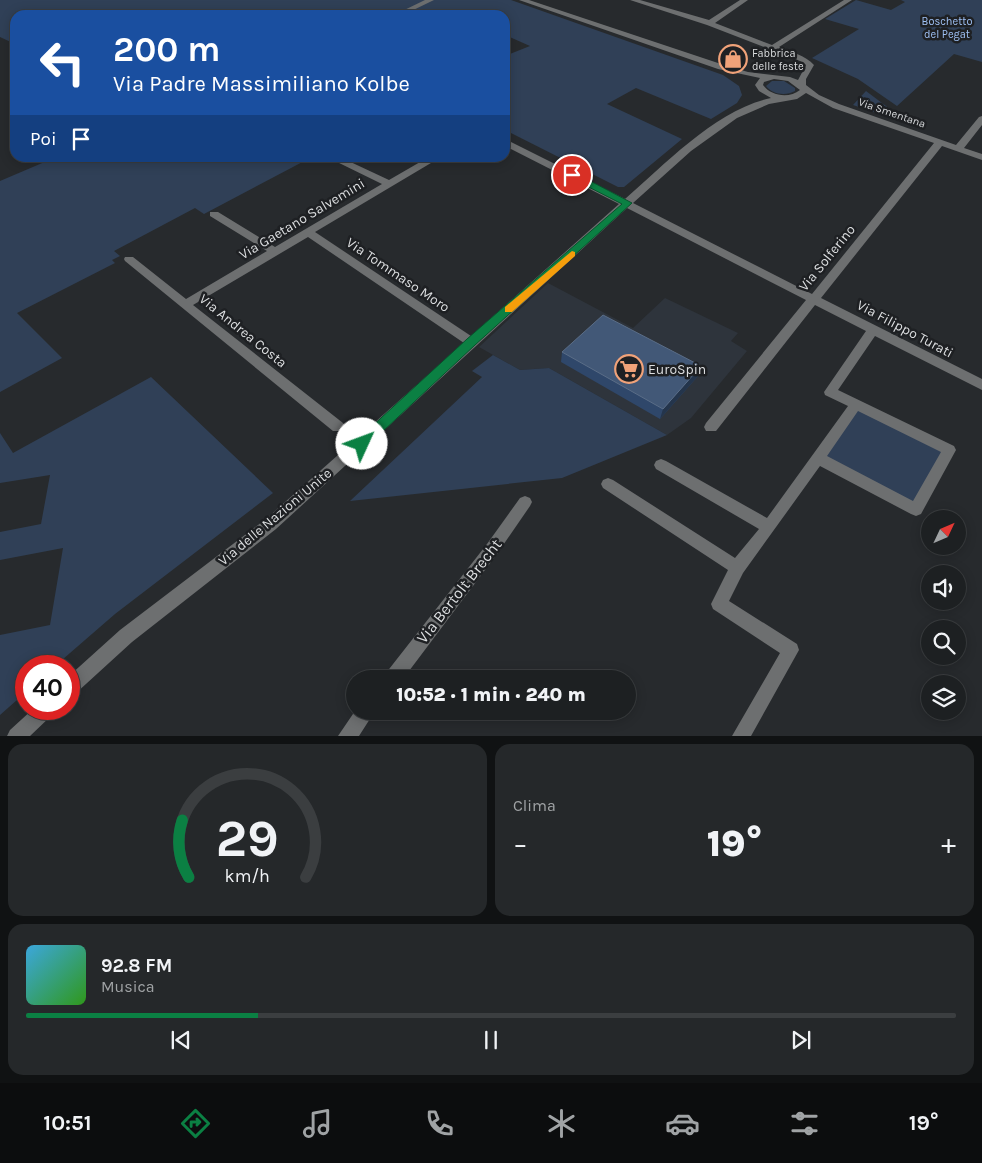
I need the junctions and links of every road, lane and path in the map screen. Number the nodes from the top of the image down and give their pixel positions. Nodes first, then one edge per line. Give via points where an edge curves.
1 (430, 0) edge
2 (522, 0) edge
3 (530, 0) edge
4 (633, 0) edge
5 (745, 0) edge
6 (849, 0) edge
7 (408, 10) edge
8 (710, 23) junction
9 (604, 27) junction
10 (775, 46) junction
11 (720, 66) junction
12 (809, 69) junction
13 (775, 77) junction
14 (802, 86) junction
15 (761, 89) junction
16 (787, 98) junction
17 (836, 106) junction
18 (750, 107) junction
19 (982, 119) edge
20 (940, 142) junction
21 (510, 144) edge
22 (958, 149) junction
23 (982, 157) edge
24 (344, 162) edge
25 (425, 162) edge
26 (386, 183) junction
27 (628, 203) junction
28 (214, 214) dead end
29 (308, 232) junction
30 (276, 252) junction
31 (129, 259) dead end
32 (814, 299) junction
33 (186, 304) junction
34 (873, 330) junction
35 (471, 342) junction
36 (982, 385) edge
37 (856, 404) junction
38 (338, 427) dead end
39 (711, 427) dead end
40 (818, 458) junction
41 (661, 465) dead end
42 (608, 484) dead end
43 (526, 502) dead end
44 (769, 527) junction
45 (737, 568) junction
46 (399, 670) edge
47 (80, 678) edge
48 (34, 720) edge
49 (359, 720) edge
50 (16, 736) edge
51 (347, 736) edge
52 (741, 736) edge

1 - 7 street
2 - 9 street
3 - 9 street
4 - 8 street
5 - 8 street
6 - 10 street
8 - 10 street
9 - 11 street
10 - 12 street via 808,62
11 - 13 street
11 - 15 street, Via Smentana
12 - 13 street
12 - 14 street via 802,78
13 - 14 street, Via Smentana via 790,79
13 - 15 street via 760,82
14 - 16 street via 801,94
14 - 17 street, Via Smentana via 816,98
15 - 16 street, Via Smentana via 770,95
15 - 18 street
16 - 17 street, Via Smentana
16 - 18 street
17 - 20 street, Via Smentana
18 - 27 street, Via delle Nazioni Unite via 705,136
19 - 22 street
20 - 22 street
20 - 32 street, Via Solferino
21 - 27 street, Via Filippo Turati
22 - 23 street
24 - 26 street
25 - 26 street, Via Gaetano Salvemini
26 - 29 street, Via Gaetano Salvemini
27 - 32 street, Via Filippo Turati
27 - 35 street, Via delle Nazioni Unite
28 - 30 street
29 - 30 street, Via Gaetano Salvemini
29 - 35 street, Via Tommaso Moro
30 - 33 street, Via Gaetano Salvemini
31 - 33 street, Via Andrea Costa
32 - 34 street, Via Filippo Turati
32 - 39 street, Via Solferino
33 - 38 street, Via Andrea Costa
34 - 36 street, Via Filippo Turati
34 - 37 street via 830,392
35 - 47 street, Via delle Nazioni Unite via 271,524 126,636
37 - 40 street
37 - 40 street via 949,450 916,510
40 - 44 street
41 - 44 street
42 - 45 street
43 - 46 street, Via Bertolt Brecht
44 - 45 street
45 - 52 street via 719,604 791,650
48 - 50 street
49 - 51 street

